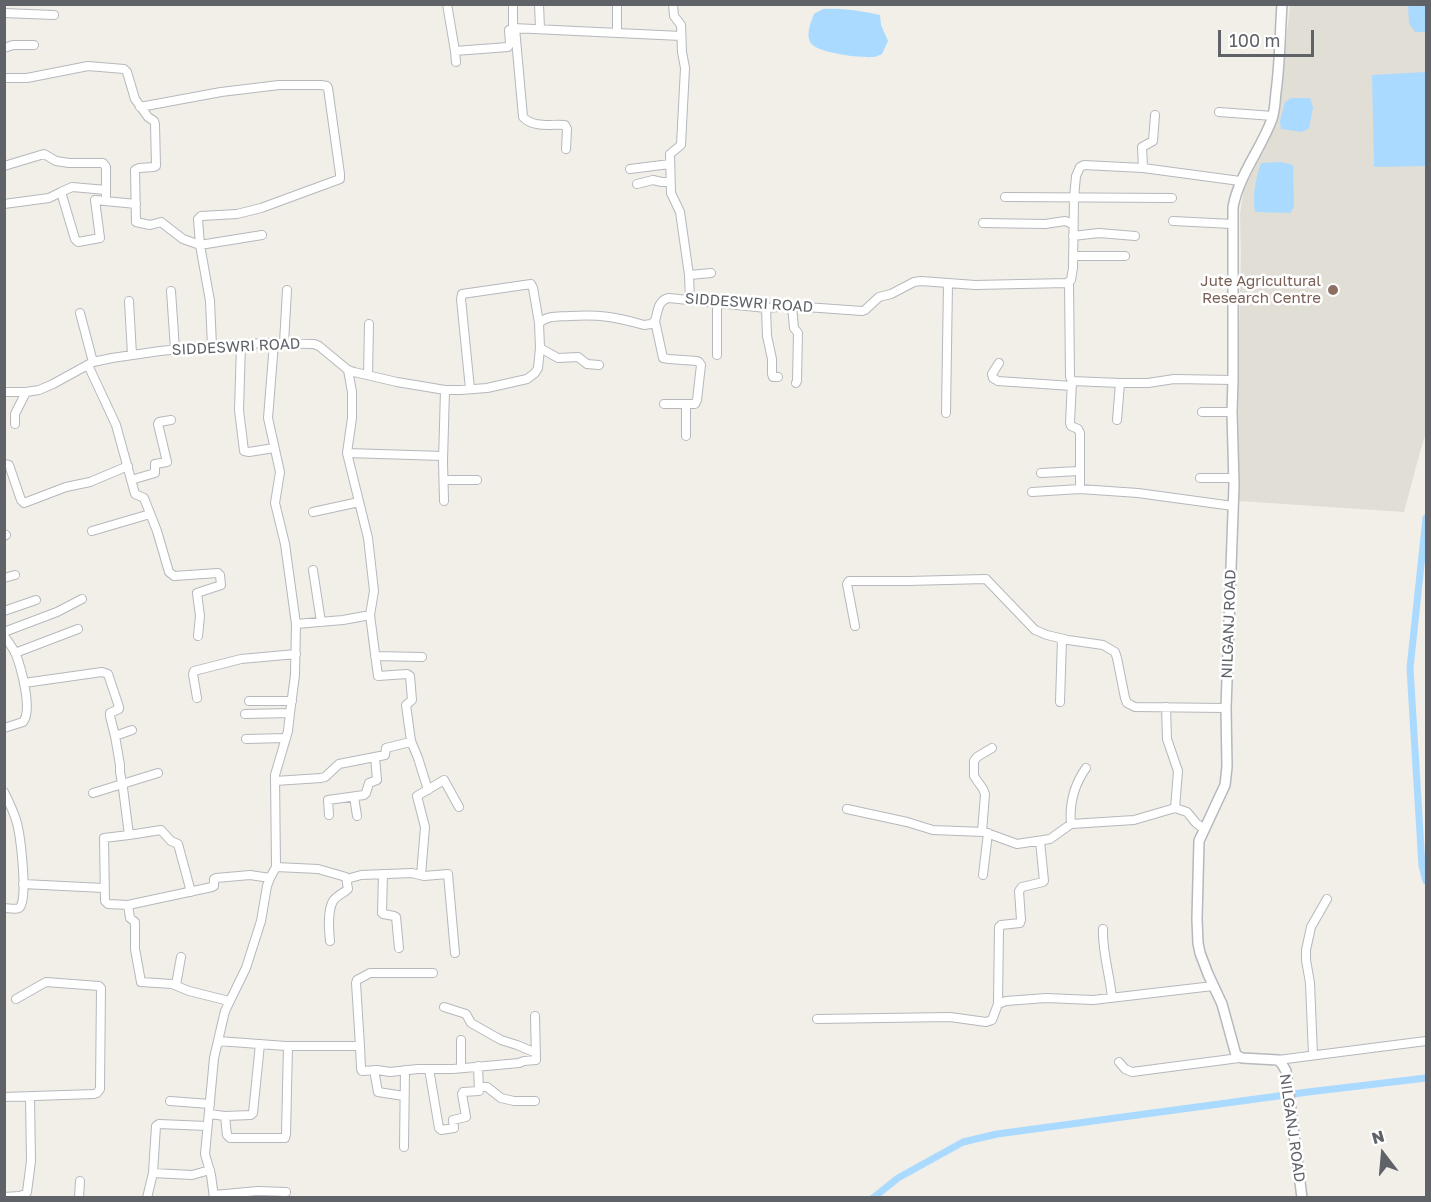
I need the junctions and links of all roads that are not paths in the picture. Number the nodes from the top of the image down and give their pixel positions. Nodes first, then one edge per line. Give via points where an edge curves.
1 (447, 4) edge
2 (513, 4) edge
3 (539, 4) edge
4 (617, 4) edge
5 (673, 4) edge
6 (1282, 4) edge
7 (4, 13) edge
8 (54, 15) dead end
9 (514, 28) junction
10 (540, 29) junction
11 (617, 33) junction
12 (681, 36) junction
13 (34, 45) dead end
14 (4, 48) edge
15 (454, 51) junction
16 (456, 62) dead end
17 (4, 78) edge
18 (140, 107) junction
19 (1219, 112) dead end
20 (1155, 115) dead end
21 (1273, 116) junction
22 (566, 149) dead end
23 (670, 164) junction
24 (4, 166) edge
25 (1143, 168) junction
26 (630, 169) dead end
27 (1240, 181) junction
28 (670, 182) junction
29 (637, 184) dead end
30 (106, 190) junction
31 (62, 192) junction
32 (1005, 197) dead end
33 (1074, 198) junction
34 (1172, 198) dead end
35 (106, 201) junction
36 (4, 204) edge
37 (136, 204) junction
38 (1173, 221) dead end
39 (983, 223) dead end
40 (1073, 224) junction
41 (1232, 224) junction
42 (262, 235) dead end
43 (1073, 236) junction
44 (1135, 236) dead end
45 (200, 245) junction
46 (1073, 256) junction
47 (1125, 256) dead end
48 (711, 273) dead end
49 (689, 275) junction
50 (1069, 282) junction
51 (948, 283) junction
52 (287, 290) dead end
53 (171, 291) dead end
54 (129, 301) dead end
55 (690, 301) junction
56 (717, 304) junction
57 (792, 306) junction
58 (766, 308) junction
59 (80, 313) dead end
60 (655, 321) junction
61 (539, 323) junction
62 (369, 324) dead end
63 (274, 343) junction
64 (284, 343) junction
65 (241, 344) junction
66 (212, 346) junction
67 (540, 348) junction
68 (175, 349) junction
69 (132, 355) junction
70 (717, 355) dead end
71 (999, 363) dead end
72 (90, 364) junction
73 (599, 365) dead end
74 (348, 370) junction
75 (368, 375) junction
76 (778, 377) dead end
77 (1233, 380) junction
78 (796, 383) dead end
79 (1120, 383) junction
80 (1072, 384) junction
81 (470, 389) junction
82 (445, 390) junction
83 (4, 392) edge
84 (26, 392) junction
85 (664, 405) dead end
86 (686, 405) junction
87 (1203, 412) dead end
88 (1232, 412) junction
89 (946, 413) dead end
90 (171, 420) dead end
91 (1117, 420) dead end
92 (15, 424) dead end
93 (686, 436) dead end
94 (274, 448) junction
95 (347, 453) junction
96 (443, 456) junction
97 (4, 464) edge
98 (128, 466) junction
99 (1079, 471) junction
100 (1041, 473) dead end
101 (1200, 478) dead end
102 (1233, 478) junction
103 (132, 480) junction
104 (444, 480) junction
105 (477, 480) dead end
106 (1080, 489) junction
107 (1032, 492) dead end
108 (444, 501) dead end
109 (359, 502) junction
110 (1233, 506) junction
111 (313, 512) dead end
112 (150, 514) junction
113 (92, 531) dead end
114 (313, 570) dead end
115 (15, 575) dead end
116 (4, 578) edge
117 (82, 599) dead end
118 (36, 600) dead end
119 (4, 611) edge
120 (370, 615) junction
121 (321, 622) junction
122 (296, 624) junction
123 (855, 626) dead end
124 (78, 629) dead end
125 (4, 634) edge
126 (198, 636) dead end
127 (1062, 639) junction
128 (15, 652) junction
129 (296, 654) junction
130 (375, 656) junction
131 (422, 657) dead end
132 (24, 683) junction
133 (197, 698) dead end
134 (292, 701) junction
135 (249, 702) dead end
136 (1060, 702) dead end
137 (1166, 708) junction
138 (1226, 708) junction
139 (291, 713) junction
140 (244, 714) dead end
141 (4, 728) edge
142 (132, 730) dead end
143 (116, 736) junction
144 (286, 738) junction
145 (246, 739) dead end
146 (411, 741) junction
147 (992, 748) dead end
148 (375, 757) junction
149 (1086, 768) dead end
150 (158, 772) dead end
151 (275, 781) junction
152 (123, 784) junction
153 (428, 790) junction
154 (4, 792) edge
155 (93, 793) dead end
156 (354, 797) junction
157 (459, 807) dead end
158 (1175, 808) junction
159 (848, 809) dead end
160 (329, 815) dead end
161 (357, 816) dead end
162 (1071, 824) junction
163 (1204, 829) junction
164 (985, 832) junction
165 (129, 835) junction
166 (1040, 841) junction
167 (276, 867) junction
168 (383, 874) junction
169 (421, 875) junction
170 (983, 875) dead end
171 (270, 878) junction
172 (347, 879) junction
173 (23, 884) junction
174 (104, 888) junction
175 (191, 892) junction
176 (1327, 899) dead end
177 (128, 905) junction
178 (4, 908) edge
179 (1103, 929) dead end
180 (330, 941) dead end
181 (399, 948) dead end
182 (455, 953) dead end
183 (181, 957) dead end
184 (433, 973) dead end
185 (176, 985) junction
186 (1213, 986) junction
187 (1112, 998) junction
188 (16, 999) dead end
189 (229, 1001) junction
190 (998, 1004) junction
191 (444, 1007) dead end
192 (535, 1016) dead end
193 (817, 1019) dead end
194 (461, 1040) dead end
195 (218, 1041) junction
196 (1426, 1041) edge
197 (260, 1044) junction
198 (288, 1046) junction
199 (360, 1046) junction
200 (536, 1053) junction
201 (1313, 1055) junction
202 (1239, 1058) junction
203 (1278, 1060) junction
204 (1119, 1062) dead end
205 (478, 1066) junction
206 (462, 1068) junction
207 (429, 1069) junction
208 (374, 1070) junction
209 (405, 1070) junction
210 (479, 1088) junction
211 (404, 1096) junction
212 (4, 1097) edge
213 (30, 1097) junction
214 (170, 1101) dead end
215 (535, 1101) dead end
216 (210, 1104) junction
217 (208, 1114) junction
218 (225, 1116) junction
219 (207, 1126) junction
220 (404, 1147) dead end
221 (210, 1170) junction
222 (153, 1173) junction
223 (80, 1181) dead end
224 (286, 1192) dead end
225 (26, 1196) edge
226 (214, 1196) edge
227 (4, 1197) edge
228 (10, 1197) edge
229 (79, 1197) edge
230 (147, 1197) edge
231 (1302, 1197) edge

1 - 15 street
2 - 9 street
3 - 10 street
4 - 11 street
5 - 12 street
6 - 21 street, NILGANJ ROAD
7 - 8 street
9 - 10 street
9 - 15 street via 509,30 510,43 506,48
9 - 22 street via 523,117 532,124 565,125
10 - 11 street
11 - 12 street
12 - 23 street via 685,68 681,146 670,153
13 - 14 street
15 - 16 street
17 - 18 street via 27,78 88,66 117,67 127,72
18 - 37 street via 154,122 156,164 136,169
18 - 45 street via 273,86 328,88 340,179 261,208 201,216
19 - 21 street
20 - 25 street via 1153,141 1142,147
21 - 27 street, NILGANJ ROAD
23 - 26 street
23 - 28 street
24 - 30 street via 42,154 69,163 104,163
25 - 27 street
25 - 33 street via 1084,165 1076,176
27 - 41 street, NILGANJ ROAD
28 - 29 street via 653,180
28 - 49 street via 680,212
30 - 31 street via 72,187
30 - 35 street
31 - 35 street via 78,242 100,238 95,201
31 - 36 street
32 - 33 street
33 - 34 street
33 - 40 street
35 - 37 street
37 - 45 street via 136,222 161,222 182,238
38 - 41 street
39 - 40 street
40 - 43 street
41 - 77 street, NILGANJ ROAD
42 - 45 street
43 - 44 street
43 - 46 street
45 - 66 street via 210,302
46 - 47 street
46 - 50 street
48 - 49 street
49 - 55 street
50 - 51 street, SIDDESWRI ROAD
50 - 80 street
51 - 57 street, SIDDESWRI ROAD via 914,282 879,297 862,311
51 - 89 street
52 - 64 street
53 - 68 street
54 - 69 street
55 - 56 street, SIDDESWRI ROAD
55 - 60 street, SIDDESWRI ROAD via 665,299 659,304
56 - 58 street, SIDDESWRI ROAD
56 - 70 street
57 - 58 street, SIDDESWRI ROAD
57 - 78 street via 798,335
58 - 76 street via 772,374
59 - 72 street
60 - 61 street via 644,325 591,315 548,317
60 - 86 street via 663,358 700,363 696,403
61 - 67 street, SIDDESWRI ROAD
61 - 81 street, SIDDESWRI ROAD via 531,284 462,294
62 - 75 street
63 - 64 street, SIDDESWRI ROAD
63 - 65 street, SIDDESWRI ROAD
63 - 94 street via 268,418
64 - 74 street, SIDDESWRI ROAD via 316,345
65 - 66 street, SIDDESWRI ROAD
65 - 94 street via 243,449 249,452
66 - 68 street, SIDDESWRI ROAD
67 - 73 street via 558,358 578,357 586,364
67 - 81 street, SIDDESWRI ROAD via 538,369 533,376
68 - 69 street, SIDDESWRI ROAD
69 - 72 street, SIDDESWRI ROAD
71 - 80 street via 992,374 998,381
72 - 84 street, SIDDESWRI ROAD via 46,387
72 - 98 street via 116,425
74 - 75 street, SIDDESWRI ROAD
74 - 95 street via 352,418
75 - 82 street, SIDDESWRI ROAD
77 - 79 street
77 - 88 street, NILGANJ ROAD
79 - 80 street
79 - 91 street
80 - 99 street via 1070,423 1080,430
81 - 82 street, SIDDESWRI ROAD
82 - 96 street
83 - 84 street, SIDDESWRI ROAD
84 - 92 street via 15,414
85 - 86 street
86 - 93 street
87 - 88 street
88 - 102 street, NILGANJ ROAD
90 - 103 street via 158,424 167,462 155,464 155,473
94 - 122 street via 280,475 275,503
95 - 96 street
95 - 109 street
96 - 104 street
97 - 98 street via 9,465 24,503
98 - 103 street
99 - 100 street
99 - 106 street
101 - 102 street
102 - 110 street, NILGANJ ROAD
103 - 112 street via 135,494 144,498
104 - 105 street
104 - 108 street
106 - 107 street
106 - 110 street
109 - 111 street
109 - 120 street via 368,538 374,597
110 - 138 street, NILGANJ ROAD
112 - 113 street
112 - 126 street via 171,575 220,575 221,585 197,593
114 - 121 street
115 - 116 street
117 - 125 street
118 - 119 street
120 - 121 street
120 - 130 street
121 - 122 street
122 - 129 street
123 - 127 street via 849,580 983,578 1035,630
124 - 128 street
125 - 128 street
127 - 136 street
127 - 137 street via 1102,645 1115,652 1127,703
128 - 132 street
129 - 133 street via 247,658 194,671
129 - 134 street
130 - 131 street
130 - 146 street via 378,676 410,676 412,700 406,705
132 - 141 street via 26,719
132 - 143 street via 106,672 119,707 110,715
134 - 135 street
134 - 139 street
137 - 138 street
137 - 158 street via 1167,739 1178,769
138 - 163 street, NILGANJ ROAD via 1225,785
139 - 140 street
139 - 144 street
142 - 143 street
143 - 152 street
144 - 145 street
144 - 151 street
146 - 148 street via 386,748 384,754
146 - 153 street
147 - 164 street via 974,761 973,774 985,794
148 - 151 street via 339,764 321,778
148 - 156 street via 377,780 369,783 365,794
149 - 162 street via 1072,798
150 - 152 street
151 - 167 street
152 - 155 street
152 - 165 street
153 - 157 street via 444,780
153 - 169 street via 417,798 425,827
154 - 173 street via 18,831
156 - 160 street via 328,800
156 - 161 street
158 - 162 street via 1134,820
158 - 163 street via 1187,812
159 - 164 street via 933,830
162 - 166 street via 1050,839
163 - 186 street, NILGANJ ROAD via 1199,841 1198,943
164 - 166 street via 1017,844
164 - 170 street
165 - 174 street via 104,838
165 - 175 street via 161,830 178,844
166 - 190 street via 1044,881 1020,889 1020,923 999,927
167 - 171 street
167 - 172 street via 318,869
168 - 169 street
168 - 172 street
168 - 181 street via 382,913 396,917
169 - 182 street via 448,874
171 - 175 street via 216,878 212,888
171 - 189 street via 246,968
172 - 180 street via 349,887 332,903
173 - 174 street
173 - 178 street via 21,906
174 - 177 street via 106,903
175 - 177 street
176 - 201 street via 1311,927 1306,950
177 - 185 street via 130,918 135,922 140,981
179 - 187 street
183 - 185 street
184 - 199 street via 370,973 357,980
185 - 189 street
186 - 187 street
186 - 202 street, NILGANJ ROAD
187 - 190 street
188 - 213 street via 46,982 101,988 99,1092
189 - 195 street
190 - 193 street via 992,1020 987,1022 950,1017
191 - 200 street via 465,1014 471,1023 502,1041
192 - 200 street
194 - 206 street
195 - 197 street
195 - 216 street
196 - 201 street
197 - 198 street
197 - 218 street via 253,1113
198 - 199 street
198 - 218 street via 286,1137 230,1138
199 - 208 street via 361,1070
200 - 205 street via 535,1060
201 - 203 street
202 - 203 street, NILGANJ ROAD
202 - 204 street via 1132,1072
203 - 231 street, NILGANJ ROAD via 1284,1066
205 - 206 street
205 - 210 street
206 - 207 street
207 - 209 street
207 - 210 street via 440,1130 453,1128 453,1120 466,1118 462,1093 478,1092
208 - 209 street
208 - 211 street via 378,1092
209 - 211 street
210 - 215 street via 487,1087 512,1101
211 - 220 street
212 - 213 street
213 - 225 street via 31,1161
214 - 216 street
216 - 217 street
217 - 218 street
217 - 219 street
219 - 221 street via 205,1154
219 - 222 street via 156,1126
221 - 222 street via 192,1175
221 - 226 street
222 - 230 street
223 - 229 street
224 - 226 street
225 - 228 street
227 - 228 street

